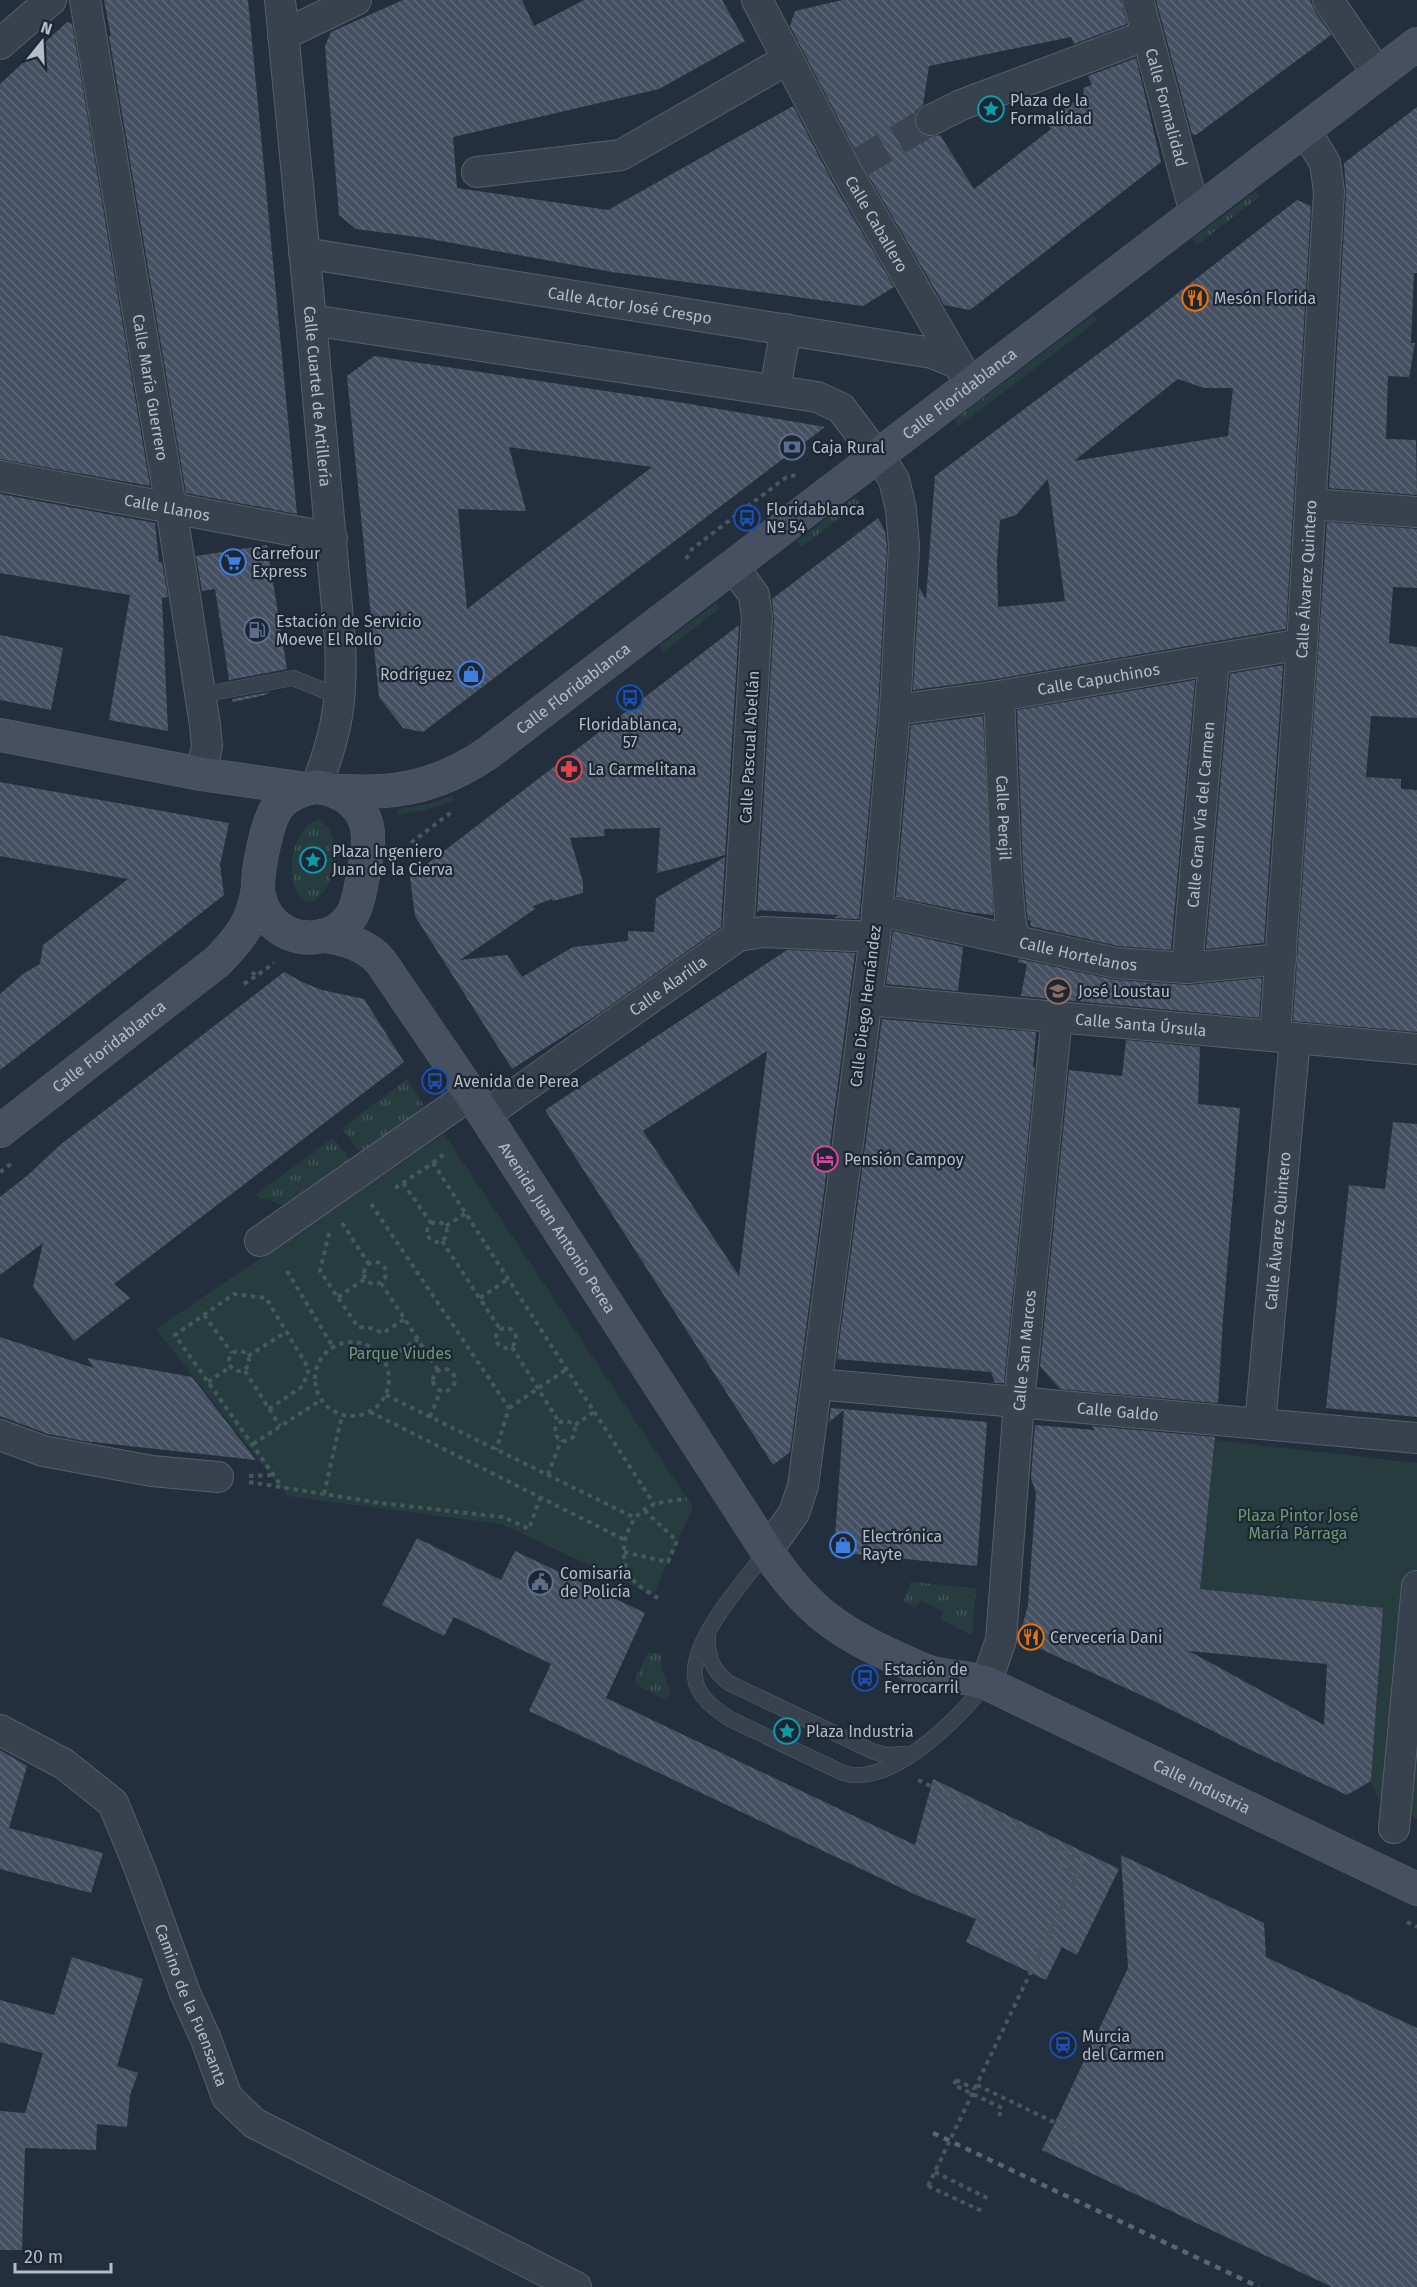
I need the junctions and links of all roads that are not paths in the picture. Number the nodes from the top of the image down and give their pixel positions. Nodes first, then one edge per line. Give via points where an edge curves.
1 (51, 0) edge
2 (86, 0) edge
3 (280, 0) edge
4 (356, 0) edge
5 (757, 0) edge
6 (1138, 0) edge
7 (1328, 0) edge
8 (283, 35) junction
9 (1147, 35) junction
10 (0, 44) edge
11 (1417, 45) edge
12 (788, 59) junction
13 (1378, 74) junction
14 (931, 120) tunnel mouth
15 (1305, 130) junction
16 (477, 172) dead end
17 (1195, 213) junction
18 (304, 253) junction
19 (311, 320) junction
20 (786, 329) junction
21 (964, 373) junction
22 (776, 389) junction
23 (878, 455) junction
24 (0, 476) edge
25 (1311, 504) junction
26 (171, 507) junction
27 (1417, 512) edge
28 (332, 538) junction
29 (733, 566) junction
30 (1302, 644) junction
31 (1214, 659) junction
32 (200, 695) junction
33 (999, 696) junction
34 (340, 697) junction
35 (895, 710) junction
36 (0, 735) edge
37 (201, 774) junction
38 (319, 789) junction
39 (270, 820) junction
40 (258, 888) junction
41 (876, 923) junction
42 (308, 936) junction
43 (738, 936) junction
44 (1014, 939) junction
45 (1281, 959) junction
46 (218, 961) junction
47 (1187, 968) junction
48 (866, 1000) junction
49 (1057, 1016) junction
50 (1285, 1037) junction
51 (1417, 1049) edge
52 (478, 1105) junction
53 (0, 1131) edge
54 (260, 1241) dead end
55 (817, 1384) junction
56 (1019, 1403) junction
57 (1260, 1424) junction
58 (0, 1435) edge
59 (1417, 1438) edge
60 (218, 1477) dead end
61 (767, 1551) junction
62 (1417, 1587) edge
63 (709, 1629) junction
64 (986, 1683) junction
65 (0, 1730) edge
66 (915, 1751) junction
67 (1394, 1828) dead end
68 (1417, 1889) edge
69 (576, 2287) edge

1 - 10 street
2 - 26 street, Calle María Guerrero
3 - 8 street, Calle Cuartel de Artillería
4 - 8 street
5 - 12 street, Calle Caballero
6 - 9 street, Calle Formalidad
7 - 13 street
8 - 18 street, Calle Cuartel de Artillería
9 - 14 street
9 - 17 street, Calle Formalidad
11 - 13 main road, Calle Floridablanca
12 - 16 street via 621,155
12 - 21 street, Calle Caballero via 854,169
13 - 15 main road, Calle Floridablanca
15 - 17 main road, Calle Floridablanca
15 - 25 street, Calle Álvarez Quintero via 1322,156 1329,180
17 - 21 main road, Calle Floridablanca
18 - 19 street, Calle Cuartel de Artillería
18 - 20 street, Calle Actor José Crespo
19 - 22 street
19 - 28 street, Calle Cuartel de Artillería
20 - 21 street, Calle Actor José Crespo via 932,353
20 - 22 street
21 - 23 main road, Calle Floridablanca
22 - 23 street via 817,397 841,408
23 - 29 main road, Calle Floridablanca
23 - 35 street, Calle Diego Hernández via 894,480 903,527
24 - 26 street, Calle Llanos
25 - 27 street
25 - 30 street, Calle Álvarez Quintero
26 - 28 street, Calle Llanos
26 - 32 street, Calle María Guerrero
28 - 34 street, Calle Cuartel de Artillería via 342,676
29 - 38 main road, Calle Floridablanca via 462,770 401,789
29 - 43 street, Calle Pascual Abellán via 754,595 757,618
30 - 31 street, Calle Capuchinos
30 - 45 street, Calle Álvarez Quintero
31 - 33 street, Calle Capuchinos
31 - 47 street, Calle Gran Vía del Carmen
32 - 34 lane via 293,678
32 - 37 street, Calle María Guerrero via 207,746
33 - 35 street, Calle Capuchinos
33 - 44 street, Calle Perejil via 1006,869
34 - 38 street, Calle Cuartel de Artillería
35 - 41 street, Calle Diego Hernández
36 - 37 main road
37 - 38 main road, Calle Floridablanca
37 - 39 main road via 247,792 266,807
38 - 39 main road via 288,797
38 - 42 main road via 352,801 364,817 368,844 353,914 339,928
39 - 40 main road
40 - 42 main road via 268,917 282,930
40 - 46 main road, Calle Floridablanca via 250,921
41 - 43 street, Calle Alarilla
41 - 44 street, Calle Hortelanos
41 - 48 street, Calle Diego Hernández
42 - 46 main road, Calle Floridablanca via 265,939
42 - 52 main road, Avenida Juan Antonio Perea via 350,942 375,955
43 - 52 street, Calle Alarilla
44 - 47 street, Calle Hortelanos via 1116,963
45 - 47 street, Calle Hortelanos
45 - 50 street, Calle Álvarez Quintero
46 - 53 main road, Calle Floridablanca
48 - 49 street, Calle Santa Úrsula
48 - 55 street, Calle Diego Hernández
49 - 50 street, Calle Santa Úrsula
49 - 56 street, Calle San Marcos
50 - 51 street, Calle Santa Úrsula
50 - 57 street, Calle Álvarez Quintero
52 - 54 street, Calle Alarilla
52 - 61 main road, Avenida Juan Antonio Perea
55 - 56 street, Calle Galdo
55 - 61 street, Calle Diego Hernández via 798,1504
56 - 57 street, Calle Galdo
56 - 64 street, Calle San Marcos via 1001,1640
57 - 59 street, Calle Galdo
58 - 60 street via 43,1450 152,1472
61 - 63 lane
61 - 64 main road via 802,1598 845,1632 920,1668
62 - 67 street
63 - 66 lane via 711,1664 729,1683 872,1751 892,1755
63 - 66 lane via 698,1651 695,1677 705,1698 730,1719 852,1776 872,1774
64 - 66 lane via 938,1736
64 - 68 main road, Calle Industria
65 - 69 street, Camino de la Fuensanta via 64,1764 113,1803 227,2097 254,2123

